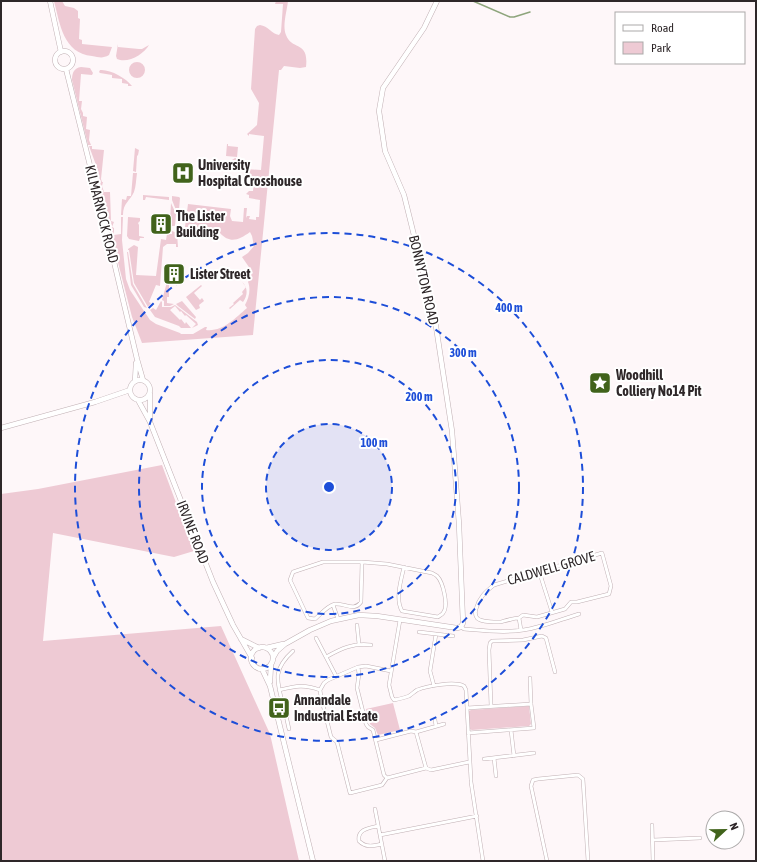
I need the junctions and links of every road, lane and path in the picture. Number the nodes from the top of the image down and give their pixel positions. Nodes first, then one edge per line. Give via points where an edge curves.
1 (50, 1) edge
2 (437, 1) edge
3 (61, 52) junction
4 (66, 69) junction
5 (137, 359) junction
6 (143, 380) junction
7 (135, 381) junction
8 (130, 390) junction
9 (150, 394) junction
10 (138, 400) junction
11 (150, 422) junction
12 (1, 428) edge
13 (362, 562) junction
14 (404, 567) junction
15 (540, 571) junction
16 (333, 605) junction
17 (552, 612) junction
18 (579, 614) dead end
19 (519, 618) junction
20 (338, 619) junction
21 (400, 620) junction
22 (357, 625) dead end
23 (461, 627) junction
24 (521, 630) junction
25 (419, 632) dead end
26 (436, 634) junction
27 (453, 636) dead end
28 (316, 638) dead end
29 (241, 639) junction
30 (285, 644) junction
31 (359, 644) junction
32 (371, 645) dead end
33 (259, 648) junction
34 (266, 648) junction
35 (293, 651) dead end
36 (326, 657) junction
37 (252, 658) junction
38 (273, 658) junction
39 (271, 664) junction
40 (358, 667) junction
41 (262, 669) junction
42 (391, 671) junction
43 (555, 672) dead end
44 (336, 676) junction
45 (530, 678) dead end
46 (270, 686) junction
47 (434, 686) junction
48 (279, 690) junction
49 (320, 690) junction
50 (531, 704) junction
51 (492, 706) junction
52 (467, 708) junction
53 (434, 720) dead end
54 (444, 724) dead end
55 (436, 726) junction
56 (289, 729) dead end
57 (511, 730) junction
58 (416, 732) junction
59 (468, 733) junction
60 (376, 740) junction
61 (534, 753) dead end
62 (514, 756) junction
63 (494, 758) junction
64 (484, 759) dead end
65 (469, 762) junction
66 (426, 768) junction
67 (496, 776) dead end
68 (387, 778) junction
69 (375, 809) dead end
70 (476, 816) junction
71 (652, 825) dead end
72 (378, 826) junction
73 (380, 835) junction
74 (700, 838) dead end
75 (653, 840) junction
76 (382, 844) junction
77 (313, 861) edge
78 (385, 861) edge
79 (483, 861) edge
80 (547, 861) edge
81 (588, 861) edge
82 (653, 861) edge

1 - 3 main road, KILMARNOCK ROAD
2 - 23 main road, BONNYTON ROAD via 424,28 383,88 379,111 385,151 404,195 436,328 452,431 459,524 463,623
3 - 4 main road, KILMARNOCK ROAD via 56,56 56,62 58,67
3 - 4 main road, KILMARNOCK ROAD via 67,52 72,56 72,63
4 - 5 main road, KILMARNOCK ROAD
5 - 6 main road, KILMARNOCK ROAD
5 - 7 main road, KILMARNOCK ROAD
6 - 7 main road
6 - 9 main road via 148,384
7 - 8 main road
8 - 10 main road via 132,397
8 - 12 main road
9 - 10 main road via 145,399
9 - 11 main road, IRVINE ROAD
10 - 11 main road, IRVINE ROAD
11 - 29 main road, IRVINE ROAD via 213,582
13 - 14 street
13 - 16 street via 360,604 353,608
13 - 16 street via 323,562 293,572 290,580 308,618 315,619
14 - 14 street via 400,595 402,611 438,617 443,614 445,593 438,576
15 - 17 street, CALDWELL GROVE
15 - 17 street, CALDWELL GROVE via 602,553 611,586 610,594 571,602 565,609
15 - 19 street, CALDWELL GROVE via 494,585 478,602 475,613 476,617 485,621 503,622
16 - 20 street
17 - 19 street, CALDWELL GROVE via 537,616 523,615
18 - 24 street via 536,628
19 - 24 street
20 - 21 main road via 377,616
20 - 30 main road
21 - 23 main road
21 - 42 street
22 - 31 street
23 - 24 street via 489,631
25 - 26 street
26 - 27 street
26 - 47 street via 430,671
28 - 36 street
29 - 33 main road
29 - 37 main road, IRVINE ROAD
30 - 34 main road
30 - 38 main road
31 - 32 street
31 - 36 street via 342,648
33 - 34 main road
33 - 37 main road via 254,651
34 - 38 main road
35 - 48 street via 279,670
36 - 44 street
37 - 41 main road via 256,667
38 - 39 main road
39 - 41 main road
39 - 46 main road
40 - 42 street
40 - 44 street
40 - 60 street via 358,688 366,724 373,730
41 - 46 main road
42 - 47 street via 389,685 394,700
43 - 51 street via 546,638 542,636 523,640 492,641 489,650
44 - 49 street via 324,683
45 - 50 street
46 - 77 main road
47 - 52 street via 464,686
48 - 49 street via 300,685
48 - 56 street
49 - 68 street via 331,737 337,742 350,793 382,785
50 - 51 street
50 - 57 street via 534,728
51 - 52 street
52 - 59 street
53 - 55 street
54 - 55 street
55 - 58 street
57 - 59 street
57 - 62 street
58 - 60 street
58 - 66 street
59 - 65 street
60 - 68 street via 384,775
61 - 62 street
62 - 63 street
63 - 64 street
63 - 67 street
65 - 66 street via 431,770
65 - 70 street
66 - 68 street
69 - 72 street
70 - 73 street
70 - 79 street
71 - 75 street
72 - 73 street
72 - 76 street via 361,831 359,841 364,846
73 - 76 street
74 - 75 street
75 - 82 street
76 - 78 street
80 - 81 street via 531,786 533,780 578,775 583,779

